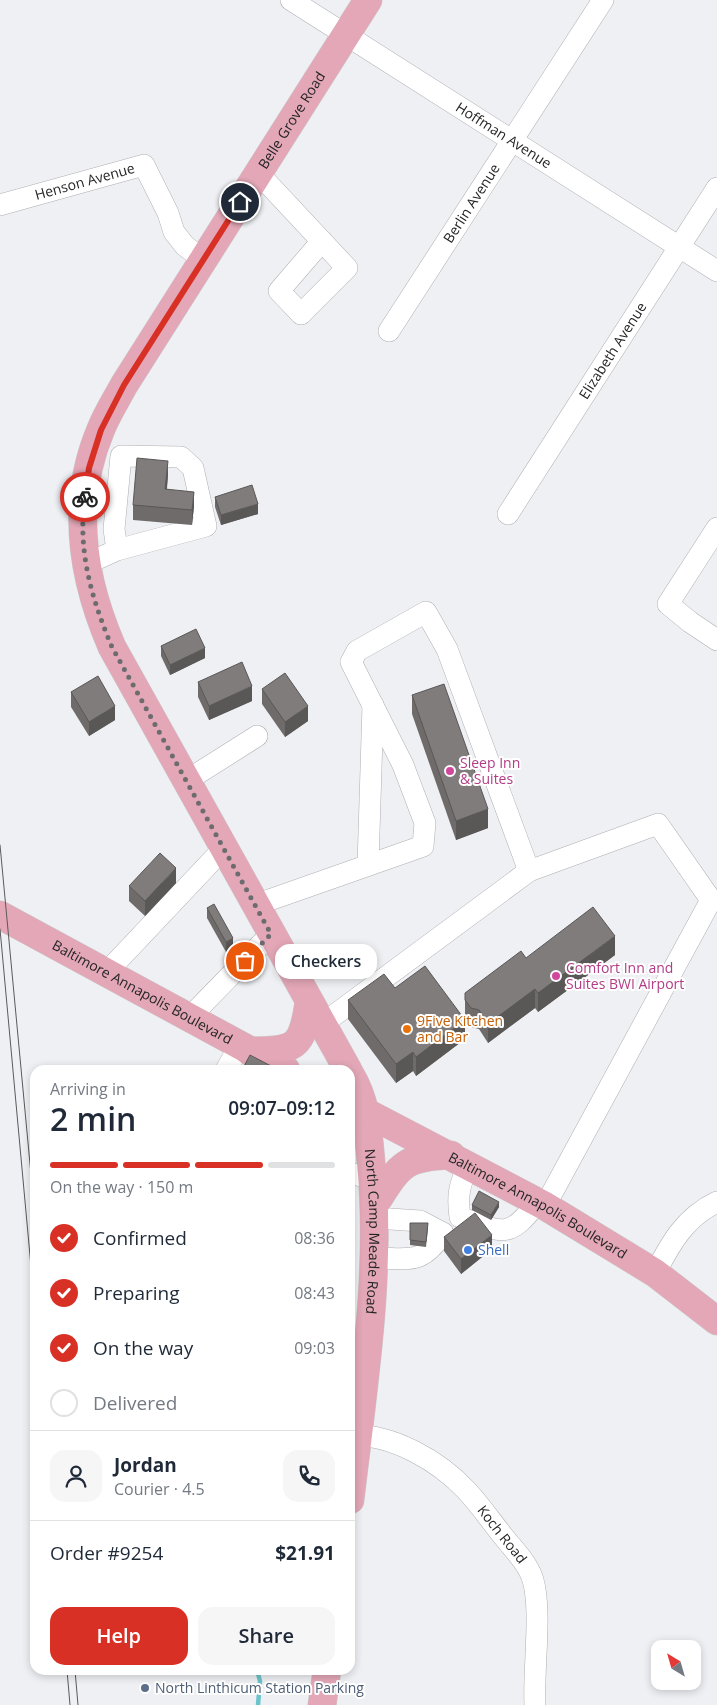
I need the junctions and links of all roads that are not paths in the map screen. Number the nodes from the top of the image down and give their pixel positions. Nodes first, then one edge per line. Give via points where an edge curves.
1 (291, 0) edge
2 (368, 0) edge
3 (603, 0) edge
4 (346, 35) junction
5 (512, 140) junction
6 (258, 174) junction
7 (717, 188) edge
8 (0, 205) edge
9 (322, 241) dead end
10 (679, 247) junction
11 (204, 260) junction
12 (717, 271) edge
13 (389, 331) dead end
14 (508, 514) dead end
15 (717, 528) edge
16 (117, 550) junction
17 (86, 564) junction
18 (717, 640) edge
19 (374, 703) junction
20 (257, 736) dead end
21 (186, 781) junction
22 (224, 848) junction
23 (368, 865) junction
24 (529, 872) junction
25 (256, 905) junction
26 (0, 915) edge
27 (271, 934) junction
28 (106, 973) junction
29 (315, 1013) junction
30 (189, 1018) junction
31 (244, 1048) junction
32 (230, 1065) edge
33 (276, 1065) edge
34 (345, 1065) edge
35 (355, 1082) edge
36 (358, 1108) edge
37 (460, 1160) junction
38 (368, 1194) edge
39 (717, 1202) edge
40 (541, 1204) junction
41 (460, 1217) junction
42 (443, 1233) junction
43 (374, 1258) junction
44 (654, 1272) junction
45 (717, 1321) edge
46 (358, 1346) edge
47 (355, 1413) edge
48 (355, 1435) edge
49 (327, 1675) edge
50 (322, 1705) edge
51 (535, 1705) edge

1 - 4 street, Hoffman Avenue
2 - 4 main road, Belle Grove Road
3 - 5 street, Berlin Avenue
4 - 5 street, Hoffman Avenue
4 - 6 main road, Belle Grove Road
5 - 10 street, Hoffman Avenue
5 - 13 street, Berlin Avenue
6 - 9 street
6 - 11 main road, Belle Grove Road
7 - 10 street, Elizabeth Avenue
8 - 11 street, Henson Avenue via 144,165 174,232
10 - 12 street, Hoffman Avenue
10 - 14 street, Elizabeth Avenue
11 - 17 main road, Belle Grove Road via 124,385 101,430 89,468 83,509
15 - 18 street via 668,604
16 - 16 street via 206,526 193,468 181,457 121,456 114,529
16 - 17 street
17 - 21 main road, Belle Grove Road via 96,611 112,647
19 - 23 street
19 - 23 street via 404,765 425,823 423,846
19 - 24 street via 354,670 352,657 357,651 426,612 447,649
20 - 21 street
21 - 22 main road, Belle Grove Road
22 - 25 main road, Belle Grove Road
22 - 28 street
23 - 25 street
24 - 29 street
24 - 40 street via 658,824 712,900
25 - 27 main road, Belle Grove Road
26 - 28 main road, Baltimore Annapolis Boulevard
27 - 29 main road, Belle Grove Road
27 - 30 street
28 - 30 main road, Baltimore Annapolis Boulevard
29 - 31 main road via 299,1040 290,1047 278,1050
29 - 34 main road, Belle Grove Road
30 - 31 main road, Baltimore Annapolis Boulevard
31 - 32 street
31 - 33 main road, Baltimore Annapolis Boulevard
35 - 36 main road
36 - 37 main road, Baltimore Annapolis Boulevard
36 - 38 main road, North Camp Meade Road
37 - 38 main road via 424,1156 410,1160
37 - 40 main road, Baltimore Annapolis Boulevard
37 - 41 street via 457,1198
38 - 42 street
38 - 43 main road, North Camp Meade Road
39 - 44 street via 692,1217 678,1232
40 - 41 street via 523,1222 504,1230
40 - 44 main road, Baltimore Annapolis Boulevard
41 - 42 street
42 - 43 street via 432,1250 423,1256
43 - 46 main road, North Camp Meade Road
44 - 45 main road, Baltimore Annapolis Boulevard
46 - 47 main road, North Camp Meade Road
48 - 51 street, Koch Road via 394,1443 446,1472 467,1491 526,1565 533,1579 536,1606
49 - 50 main road

